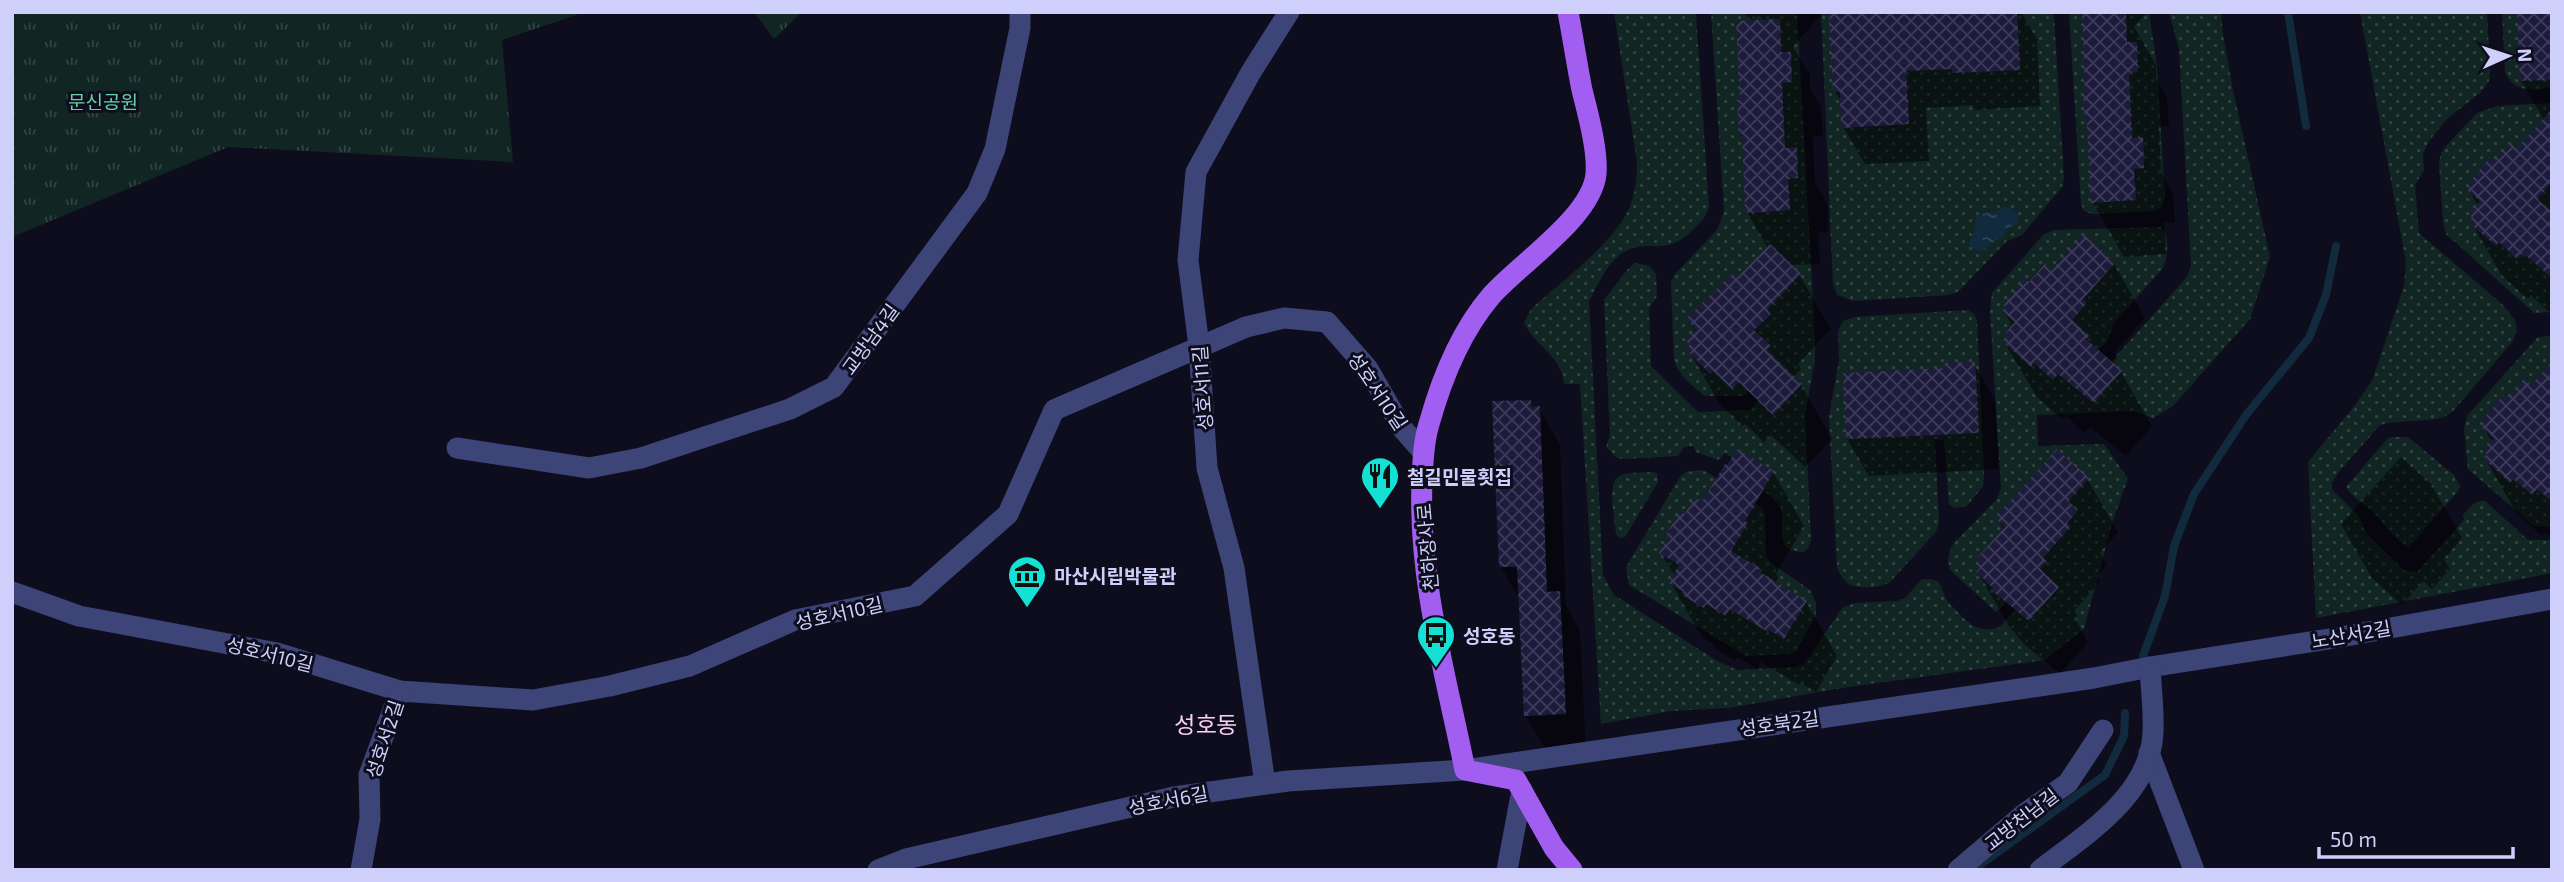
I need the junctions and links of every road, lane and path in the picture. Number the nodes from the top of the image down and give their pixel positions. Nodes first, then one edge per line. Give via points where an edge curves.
1 (1020, 12) edge
2 (1289, 12) edge
3 (1568, 12) edge
4 (1199, 346) junction
5 (457, 448) dead end
6 (1423, 452) junction
7 (12, 592) edge
8 (2552, 599) edge
9 (2150, 667) junction
10 (2094, 678) joint
11 (400, 691) junction
12 (2103, 730) dead end
13 (2149, 753) junction
14 (1465, 770) junction
15 (1265, 784) junction
16 (1522, 790) junction
17 (361, 870) edge
18 (878, 870) edge
19 (1507, 870) edge
20 (1572, 870) edge
21 (1958, 870) edge
22 (2040, 870) edge
23 (2194, 870) edge

1 - 5 street, 교방남4길 via 995,149 977,194 834,387 766,417 641,458 589,468
2 - 4 street, 성호서11길 via 1196,172 1188,260
3 - 6 main road, 천하장사로 via 1591,128 1597,172 1593,189 1583,208 1490,297 1477,317 1447,370
4 - 6 street, 성호서10길 via 1283,317 1327,322 1368,369 1402,428
4 - 11 street, 성호서10길 via 1054,410 1008,514 915,596 796,621 690,666 597,688 533,699
4 - 15 street, 성호서11길 via 1207,468 1234,568
6 - 14 main road, 천하장사로 via 1424,559
7 - 11 street, 성호서10길 via 79,616 277,653
8 - 9 street, 노산서2길
9 - 10 street, 노산서2길
9 - 13 street via 2153,734
10 - 14 street, 성호북2길
11 - 17 street, 성호서2길 via 369,775 370,819
12 - 21 street, 교방천남길 via 2068,783
13 - 22 street via 2146,768 2113,814
13 - 23 street
14 - 15 street, 성호서6길
14 - 16 main road via 1517,780
15 - 18 street, 성호서6길 via 1160,800 906,859
16 - 19 street
16 - 20 main road via 1554,848

